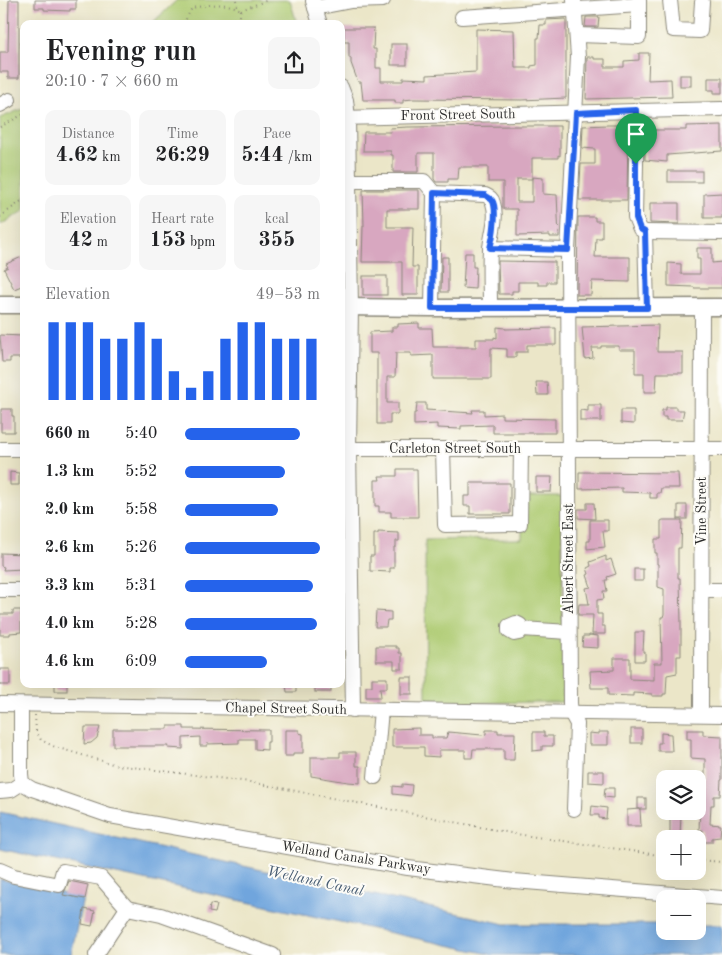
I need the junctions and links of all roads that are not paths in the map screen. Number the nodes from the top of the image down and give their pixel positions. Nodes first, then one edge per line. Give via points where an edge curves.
1 (383, 0) edge
2 (670, 0) edge
3 (702, 2) dead end
4 (639, 3) edge
5 (314, 4) edge
6 (575, 4) edge
7 (462, 17) dead end
8 (319, 20) edge
9 (577, 35) junction
10 (722, 109) edge
11 (636, 110) junction
12 (576, 113) junction
13 (345, 118) edge
14 (350, 182) junction
15 (434, 193) junction
16 (645, 232) junction
17 (722, 233) edge
18 (490, 248) junction
19 (568, 250) junction
20 (0, 305) edge
21 (20, 305) edge
22 (346, 307) edge
23 (702, 307) junction
24 (722, 307) edge
25 (432, 308) junction
26 (490, 308) junction
27 (568, 308) junction
28 (647, 308) junction
29 (0, 449) edge
30 (20, 449) edge
31 (345, 449) edge
32 (443, 449) junction
33 (568, 449) junction
34 (701, 449) junction
35 (722, 449) edge
36 (521, 450) junction
37 (0, 590) edge
38 (20, 590) edge
39 (346, 590) edge
40 (702, 590) junction
41 (722, 590) edge
42 (522, 629) dead end
43 (569, 632) junction
44 (0, 704) edge
45 (21, 705) junction
46 (353, 710) junction
47 (381, 710) junction
48 (571, 714) junction
49 (702, 714) junction
50 (722, 715) edge
51 (375, 777) dead end
52 (21, 779) junction
53 (0, 790) edge
54 (574, 809) dead end
55 (0, 870) edge
56 (722, 898) edge
57 (127, 908) junction
58 (96, 955) edge
59 (273, 955) edge

1 - 5 street
2 - 3 street via 673,30 700,31
4 - 6 street
4 - 9 street via 639,37
5 - 8 street
6 - 7 street
6 - 9 street, Albert Street East
9 - 12 street, Albert Street East
10 - 11 street, Front Street South
11 - 12 street, Front Street South
11 - 16 street via 636,218 640,229
12 - 13 street, Front Street South
12 - 19 street, Albert Street East
13 - 14 street
14 - 15 street via 424,181
14 - 22 street
15 - 18 street via 485,195 492,199 494,220
15 - 25 street
16 - 17 street
16 - 28 street
18 - 19 street
18 - 26 street
19 - 27 street, Albert Street East
20 - 21 main road
22 - 25 main road
22 - 31 street
23 - 24 main road
23 - 28 main road
23 - 34 street, Vine Street
25 - 26 main road
26 - 27 main road
27 - 28 main road
27 - 33 street, Albert Street East
29 - 30 street
31 - 32 street, Carleton Street South
31 - 39 street
32 - 36 street, Carleton Street South
32 - 36 street via 445,525 520,524
33 - 34 street, Carleton Street South
33 - 36 street, Carleton Street South
33 - 43 street, Albert Street East
34 - 35 street, Carleton Street South
34 - 40 street, Vine Street
37 - 38 street
39 - 46 street
40 - 41 street
40 - 49 street, Vine Street
42 - 43 street
43 - 48 street, Albert Street East
44 - 45 street, Chapel Street South
45 - 46 street, Chapel Street South
45 - 52 street
46 - 47 street, Chapel Street South
47 - 48 street, Chapel Street South
47 - 51 street
48 - 49 street, Chapel Street South
48 - 54 street, Albert Street East via 576,724
49 - 50 street, Chapel Street South
52 - 53 street via 11,790
52 - 56 street, Welland Canals Parkway via 32,789 110,816 324,854 514,881
55 - 57 street via 59,886 63,871 101,878
57 - 58 street
57 - 59 street via 161,915

